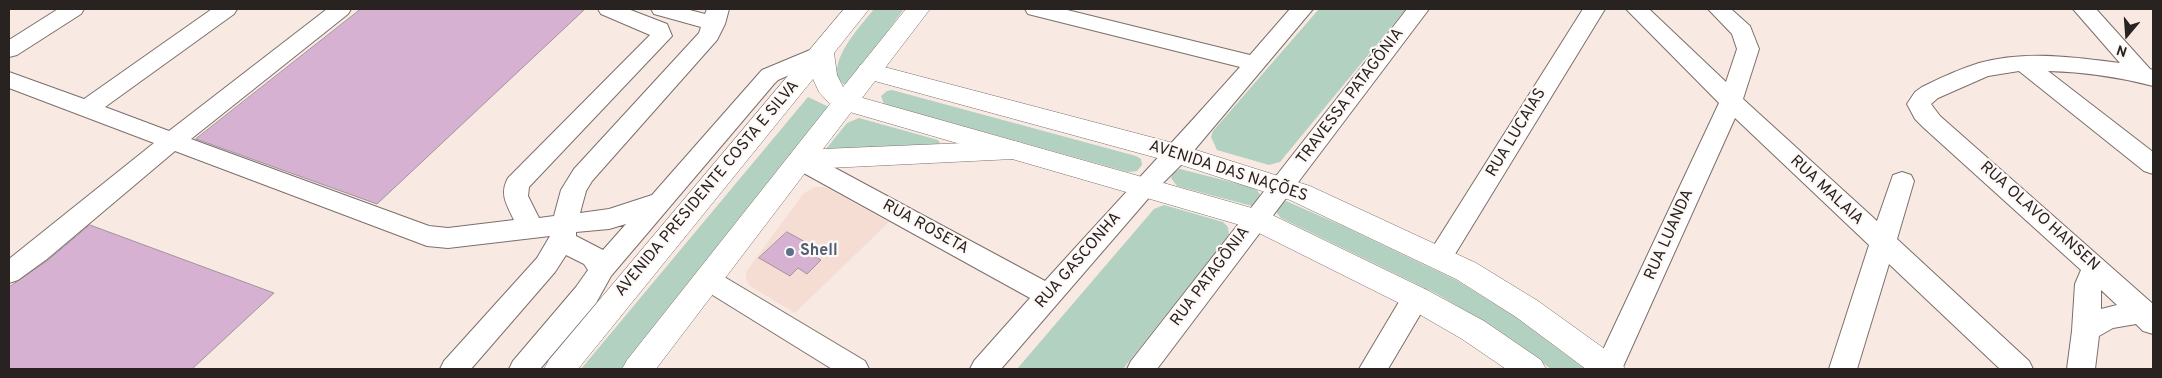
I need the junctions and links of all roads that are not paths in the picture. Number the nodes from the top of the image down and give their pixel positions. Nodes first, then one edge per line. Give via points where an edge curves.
1 (73, 9) edge
2 (226, 9) edge
3 (340, 9) edge
4 (608, 9) edge
5 (662, 9) edge
6 (857, 9) edge
7 (918, 9) edge
8 (1036, 9) edge
9 (1302, 9) edge
10 (1418, 9) edge
11 (1594, 9) edge
12 (1636, 9) edge
13 (1719, 9) edge
14 (2084, 9) edge
15 (716, 16) edge
16 (9, 50) edge
17 (822, 52) junction
18 (1254, 63) junction
19 (2025, 64) junction
20 (869, 71) junction
21 (2148, 76) edge
22 (9, 80) edge
23 (1731, 101) junction
24 (845, 102) junction
25 (86, 109) junction
26 (172, 141) junction
27 (1012, 150) junction
28 (1176, 154) junction
29 (800, 160) junction
30 (2153, 165) edge
31 (1902, 181) dead end
32 (1283, 186) junction
33 (1144, 188) junction
34 (661, 201) junction
35 (1256, 219) junction
36 (532, 228) junction
37 (565, 232) junction
38 (1882, 243) junction
39 (1440, 257) junction
40 (602, 269) junction
41 (2097, 269) junction
42 (9, 273) edge
43 (707, 279) junction
44 (1049, 296) junction
45 (1416, 298) junction
46 (2148, 318) edge
47 (2086, 331) junction
48 (454, 369) edge
49 (523, 369) edge
50 (560, 369) edge
51 (638, 369) edge
52 (855, 369) edge
53 (984, 369) edge
54 (1141, 369) edge
55 (1373, 369) edge
56 (1530, 369) edge
57 (1609, 369) edge
58 (1843, 369) edge
59 (2019, 369) edge
60 (2081, 369) edge

1 - 16 street
2 - 25 street
3 - 26 street
4 - 36 street via 658,29 661,36 517,184 515,196
5 - 15 street
6 - 17 main road, AVENIDA PRESIDENTE COSTA E SILVA
7 - 20 main road
8 - 18 street
9 - 18 street, RUA GASCONHA
10 - 32 street, TRAVESSA PATAGÔNIA
11 - 39 street, RUA LUCAIAS
12 - 23 street, RUA MALAIA
13 - 23 street, RUA LUANDA via 1742,31 1748,49
14 - 21 street
15 - 37 street via 699,46 583,175 569,203
17 - 24 main road via 826,85
17 - 34 street via 770,75
17 - 50 main road, AVENIDA PRESIDENTE COSTA E SILVA
18 - 28 street, RUA GASCONHA
19 - 21 street via 2057,64
19 - 30 street
19 - 41 street, RUA OLAVO HANSEN via 1984,69 1932,92 1919,104 1923,113
20 - 24 main road
20 - 28 main road, AVENIDA DAS NAÇÕES
22 - 25 street
23 - 38 street, RUA MALAIA
23 - 57 street, RUA LUANDA
24 - 27 main road
24 - 29 main road
25 - 26 street
26 - 36 street via 427,236 448,238
26 - 42 street
27 - 29 main road
27 - 33 main road
28 - 32 main road, AVENIDA DAS NAÇÕES
28 - 33 street, RUA GASCONHA
29 - 43 main road
29 - 44 street, RUA ROSETA
31 - 38 street
32 - 35 street, RUA PATAGÔNIA
32 - 39 main road, AVENIDA DAS NAÇÕES
33 - 35 main road
33 - 44 street, RUA GASCONHA
34 - 37 street
34 - 40 street
35 - 45 main road
35 - 54 street, RUA PATAGÔNIA
36 - 37 street
37 - 40 street
37 - 48 street via 546,265
38 - 58 street
38 - 59 street, RUA MALAIA
39 - 57 main road, AVENIDA DAS NAÇÕES via 1527,309
40 - 49 street via 586,295
41 - 46 street, RUA OLAVO HANSEN
41 - 47 street via 2088,284
43 - 51 main road
43 - 52 street
44 - 53 street, RUA GASCONHA
45 - 55 street
45 - 56 main road via 1473,330
46 - 47 street via 2110,316 2094,323
47 - 60 street

